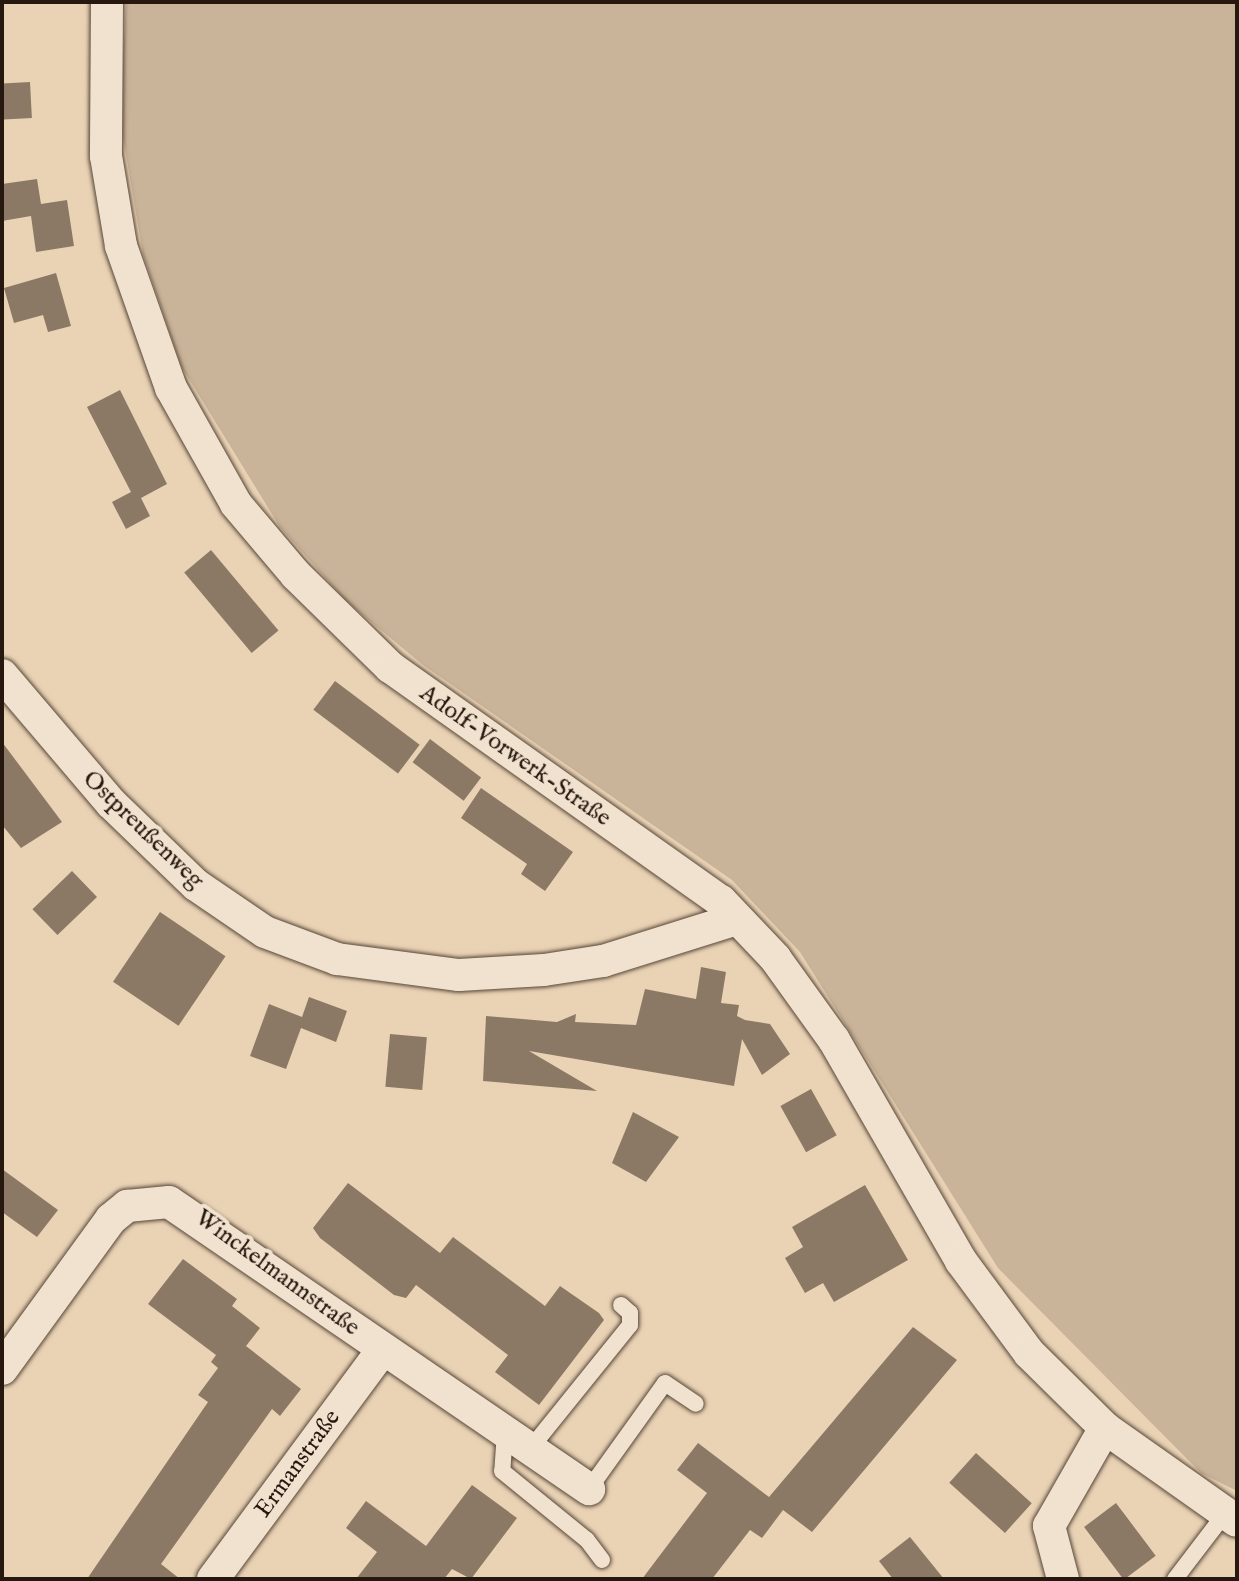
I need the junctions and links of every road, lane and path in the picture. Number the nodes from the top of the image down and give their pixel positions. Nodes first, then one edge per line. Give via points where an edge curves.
1 (107, 2) edge
2 (2, 675) edge
3 (734, 920) junction
4 (621, 1305) dead end
5 (383, 1349) junction
6 (2, 1369) edge
7 (696, 1404) dead end
8 (1105, 1428) junction
9 (518, 1441) junction
10 (589, 1489) joint
11 (1230, 1518) edge
12 (602, 1560) dead end
13 (213, 1579) edge
14 (1063, 1579) edge
15 (1175, 1579) edge

1 - 3 street, Adolf-Vorwerk-Straße via 106,156 121,246 171,388 236,504 296,575 390,667 721,901
2 - 3 street, Ostpreußenweg via 111,803 196,885 265,932 337,959 459,975 544,970 603,961
3 - 8 street, Adolf-Vorwerk-Straße via 775,958 834,1040 987,1296 1029,1353
4 - 9 lane via 630,1313 630,1325
5 - 6 street, Winckelmannstraße via 189,1210 147,1200 111,1219
5 - 9 street, Winckelmannstraße
5 - 13 street, Ermanstraße
7 - 10 lane via 665,1383
8 - 11 street, Adolf-Vorwerk-Straße
8 - 14 street via 1049,1526 1049,1545
9 - 10 street, Winckelmannstraße
9 - 12 lane via 502,1471 587,1540
11 - 15 lane

